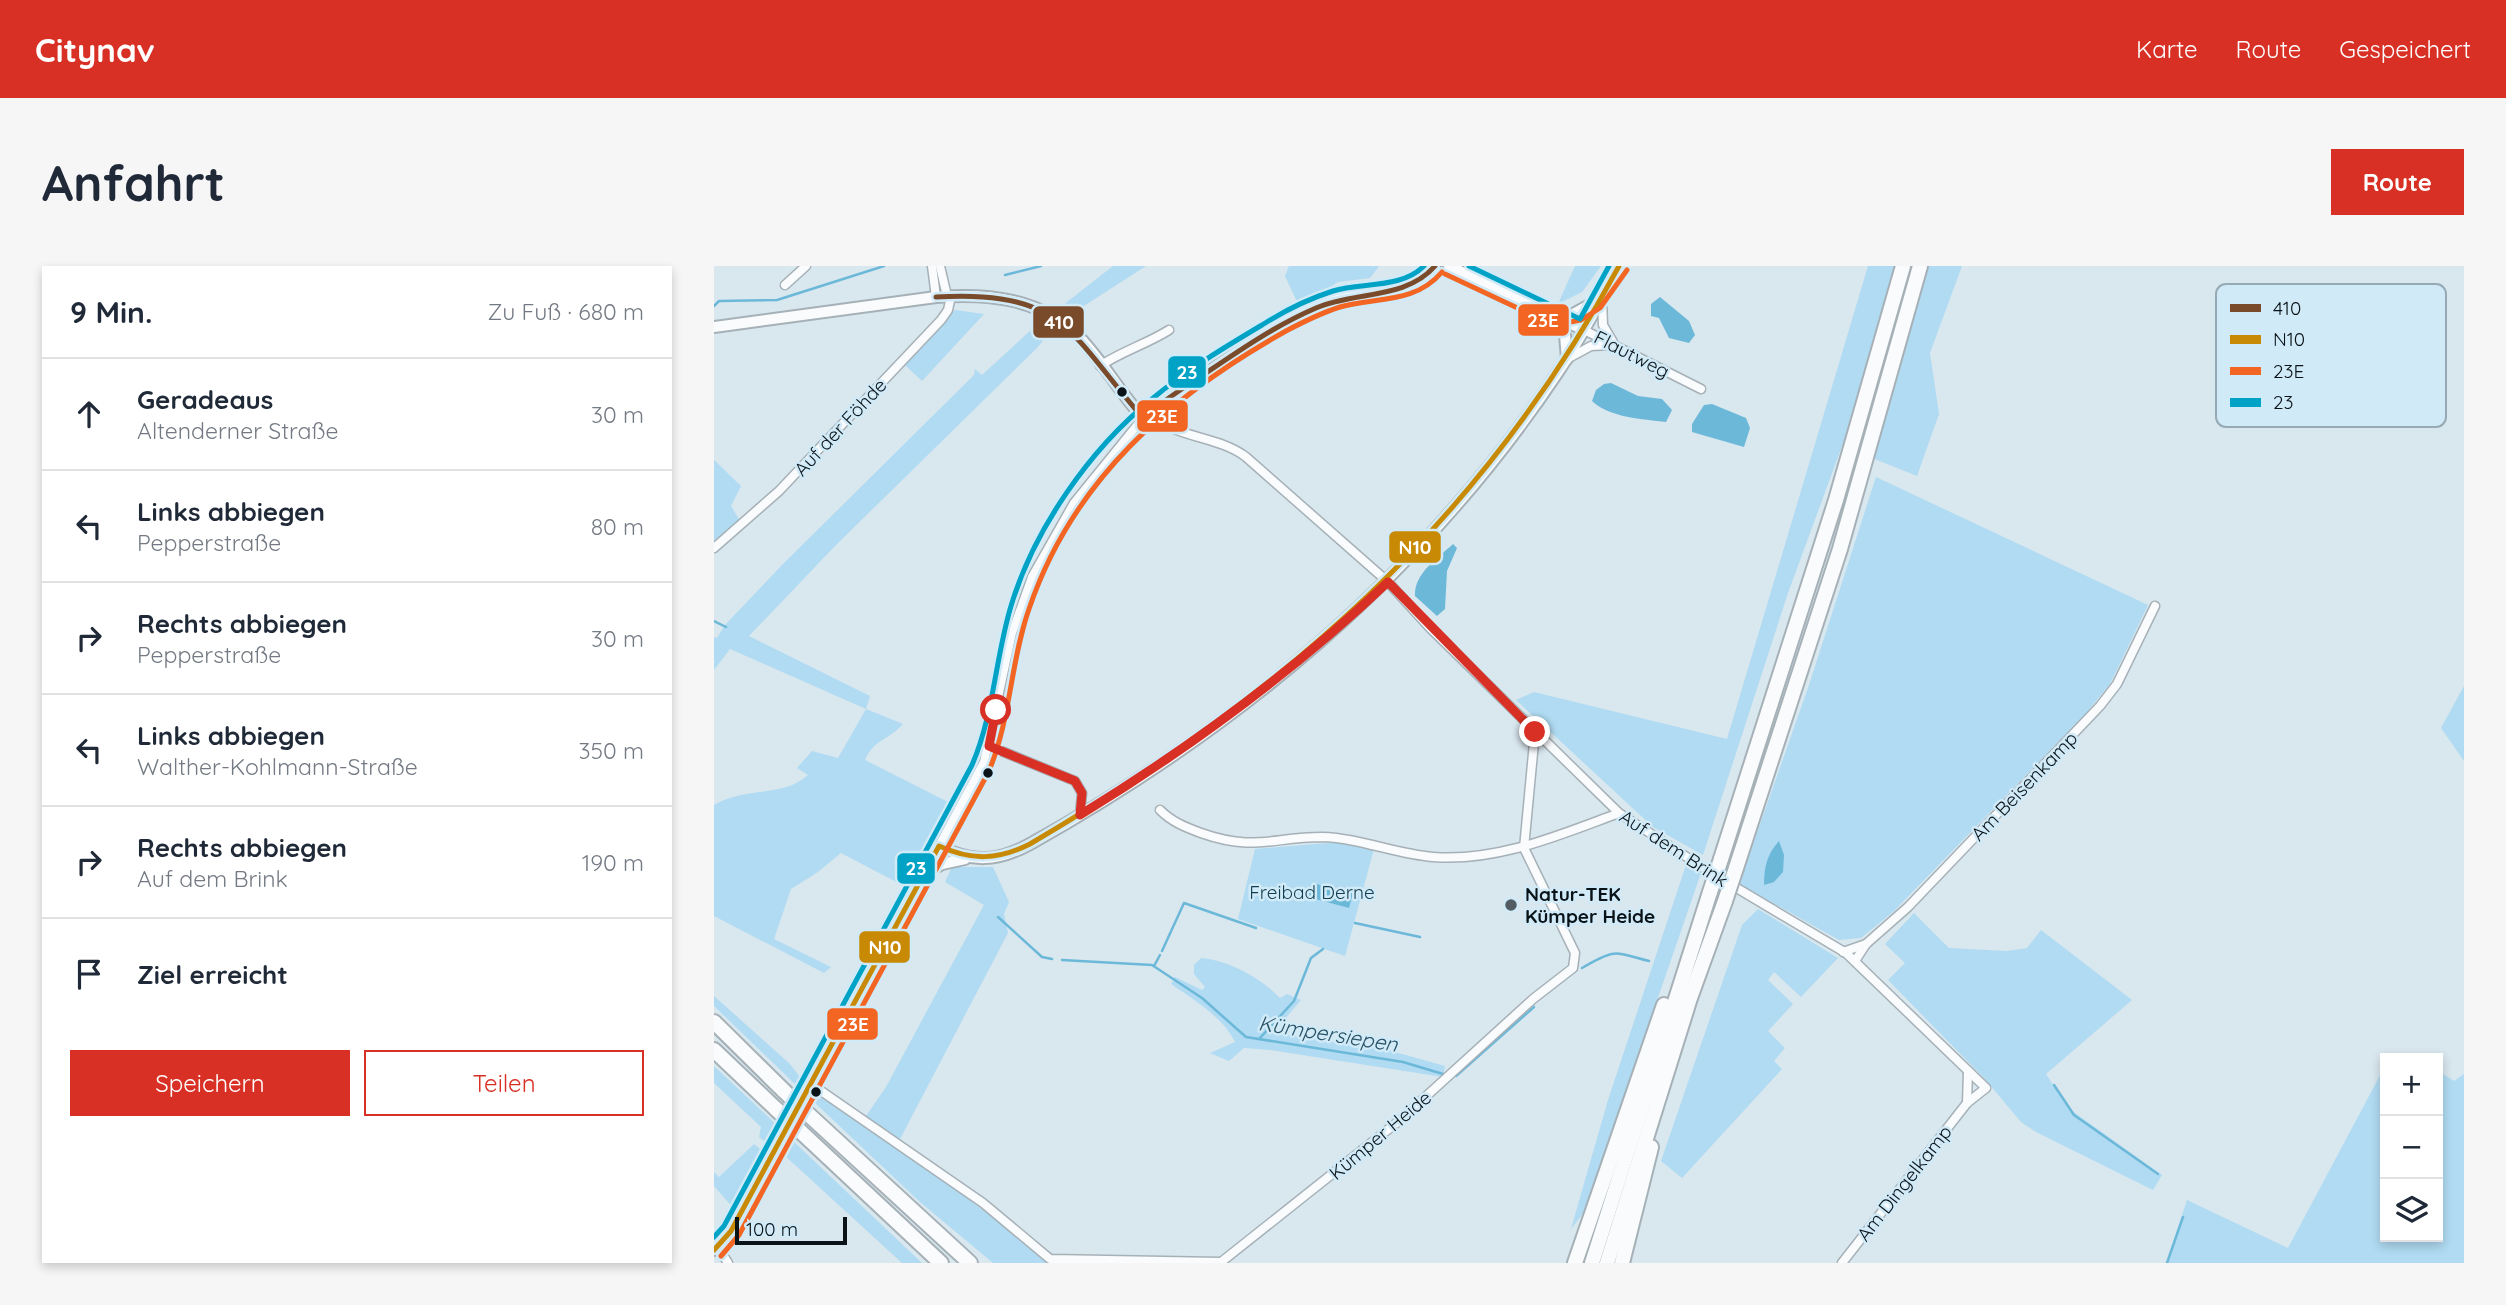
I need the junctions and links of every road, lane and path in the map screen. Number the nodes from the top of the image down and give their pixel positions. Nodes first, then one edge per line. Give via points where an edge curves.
1 (806, 266) edge
2 (932, 266) edge
3 (940, 266) edge
4 (1435, 266) edge
5 (1448, 266) edge
6 (1619, 266) edge
7 (1903, 266) edge
8 (1920, 266) edge
9 (1930, 266) edge
10 (785, 285) dead end
11 (945, 296) junction
12 (1601, 298) junction
13 (1912, 302) junction
14 (1554, 316) junction
15 (714, 327) edge
16 (1170, 330) dead end
17 (1584, 330) junction
18 (1615, 345) junction
19 (1567, 359) junction
20 (1100, 366) junction
21 (1701, 389) dead end
22 (1146, 415) junction
23 (714, 548) edge
24 (1388, 582) junction
25 (2155, 606) dead end
26 (1535, 732) junction
27 (989, 746) junction
28 (1160, 810) dead end
29 (1619, 813) junction
30 (1080, 815) junction
31 (939, 846) junction
32 (1524, 848) junction
33 (969, 859) junction
34 (925, 873) junction
35 (1866, 944) junction
36 (1843, 952) junction
37 (1855, 961) junction
38 (1686, 967) junction
39 (714, 1022) edge
40 (714, 1050) edge
41 (1968, 1072) junction
42 (810, 1084) junction
43 (1986, 1088) joint
44 (1658, 1097) junction
45 (1967, 1103) junction
46 (715, 1246) edge
47 (728, 1263) edge
48 (941, 1263) edge
49 (970, 1263) edge
50 (1220, 1263) edge
51 (1573, 1263) edge
52 (1592, 1263) edge
53 (1607, 1263) edge
54 (1622, 1263) edge
55 (1842, 1263) edge

1 - 10 street
2 - 11 street
3 - 11 street
4 - 22 main road via 1413,284 1336,300 1304,313 1235,353
5 - 14 main road, Flautweg
6 - 12 main road
7 - 38 highway, bridge via 1836,500
8 - 13 highway
9 - 13 highway
11 - 15 main road, Auf dem Brink
11 - 20 main road, Auf dem Brink via 997,297 1043,311 1079,338
11 - 23 street, Auf der Föhde via 948,310 941,320 779,492
12 - 14 main road via 1573,314
12 - 17 main road
12 - 18 street via 1603,325
13 - 44 highway, bridge via 1840,549
14 - 17 main road, Flautweg
14 - 19 main road via 1564,335
16 - 20 street
17 - 18 street, Flautweg
17 - 19 main road
18 - 19 street via 1591,346
18 - 21 street, Flautweg
19 - 24 main road via 1482,477
20 - 22 main road, Auf dem Brink
22 - 24 street, Auf dem Brink via 1237,450
22 - 27 street via 1074,503 1032,577 1012,632
24 - 26 street, Auf dem Brink
24 - 30 main road via 1248,703
25 - 35 street, Am Beisenkamp via 2117,684 2100,706 1908,907
26 - 29 street, Auf dem Brink
26 - 32 street
27 - 30 street via 1075,781 1082,793
27 - 31 street
28 - 32 street via 1171,821 1231,843 1343,838 1450,858
29 - 32 street
29 - 36 street, Auf dem Brink
30 - 33 main road via 1006,856
31 - 33 main road
31 - 34 main road
32 - 50 street, Kümper Heide via 1576,953 1573,968 1400,1120
33 - 34 main road via 951,861
34 - 42 main road
35 - 36 street, Am Beisenkamp
35 - 37 street, Am Beisenkamp
36 - 37 street, Auf dem Brink
37 - 41 street, Auf dem Brink
38 - 51 highway via 1653,1033
38 - 52 highway
39 - 49 highway, bridge
40 - 48 highway, bridge
41 - 43 street, Auf dem Brink
41 - 45 street
42 - 46 main road via 731,1231
42 - 50 street, Kümper Heide via 983,1203 1050,1259
43 - 45 street, Am Dingelkamp
44 - 53 highway
44 - 54 highway via 1646,1173
45 - 55 street, Am Dingelkamp
46 - 47 street

